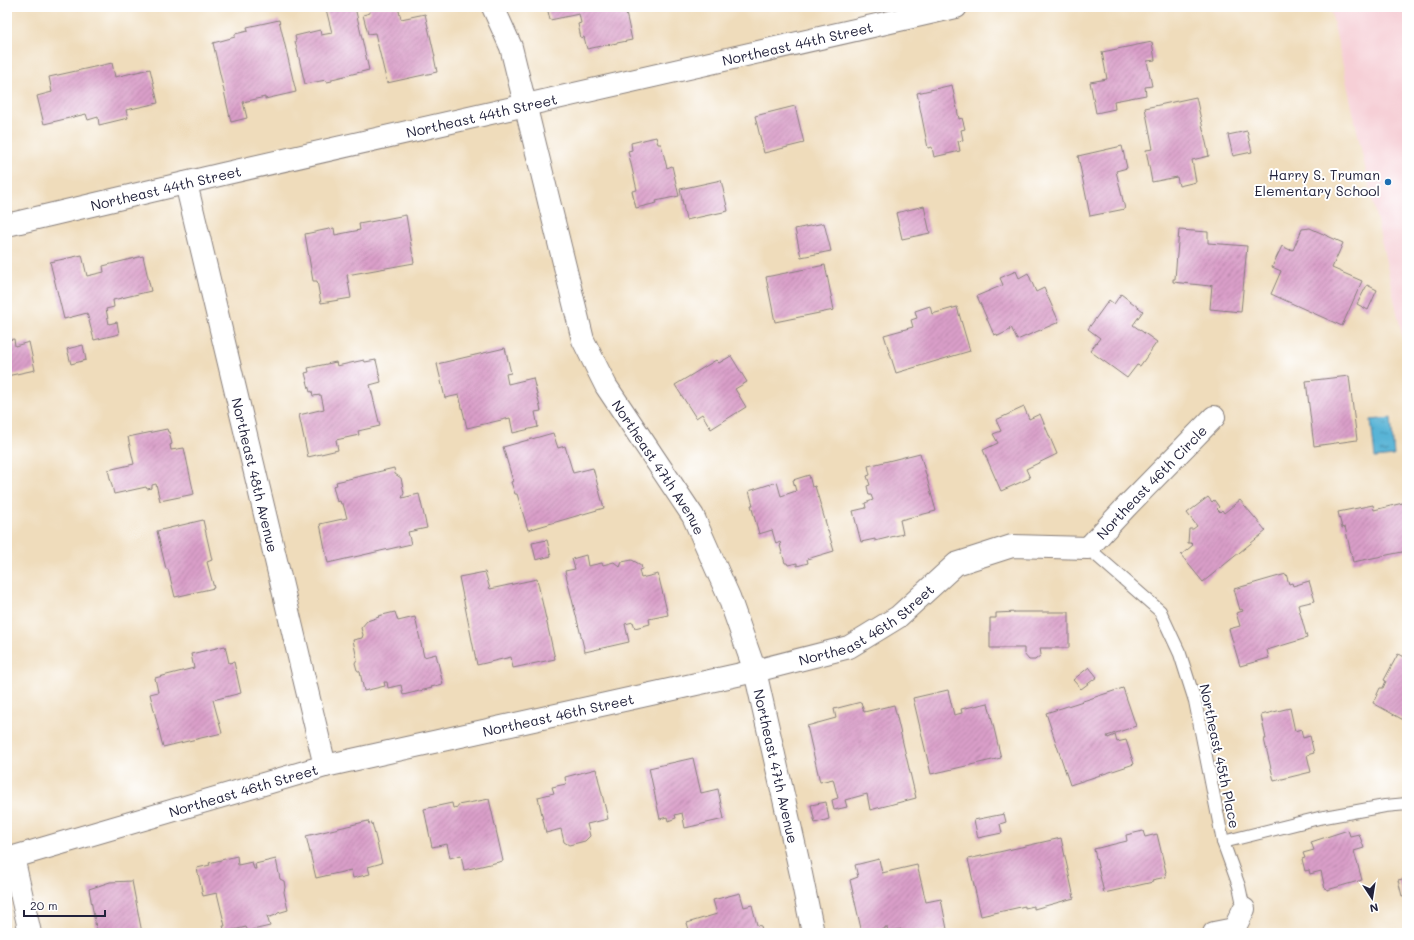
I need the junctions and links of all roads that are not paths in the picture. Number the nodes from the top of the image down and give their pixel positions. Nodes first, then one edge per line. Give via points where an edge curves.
1 (493, 7) edge
2 (956, 7) edge
3 (525, 105) junction
4 (186, 183) junction
5 (7, 225) edge
6 (1214, 417) dead end
7 (1088, 548) junction
8 (755, 671) junction
9 (325, 766) junction
10 (1407, 804) edge
11 (1223, 842) junction
12 (10, 858) edge
13 (1244, 909) joint
14 (30, 933) edge
15 (813, 933) edge
16 (1214, 933) edge

1 - 3 street, Northeast 47th Avenue via 511,47
2 - 3 street, Northeast 44th Street
3 - 4 street, Northeast 44th Street
3 - 8 street, Northeast 47th Avenue via 583,340 606,386 692,516 729,597
4 - 5 street, Northeast 44th Street
4 - 9 street, Northeast 48th Avenue
6 - 7 street, Northeast 46th Circle
7 - 8 street, Northeast 46th Street via 1012,546 956,564 898,617 849,647
7 - 11 lane, Northeast 45th Place via 1160,611 1180,654 1195,701
8 - 9 street, Northeast 46th Street
8 - 15 street, Northeast 47th Avenue
9 - 12 street, Northeast 46th Street
10 - 11 lane via 1319,818
11 - 13 lane, Northeast 45th Place via 1239,886
12 - 14 street
13 - 16 street via 1234,929

